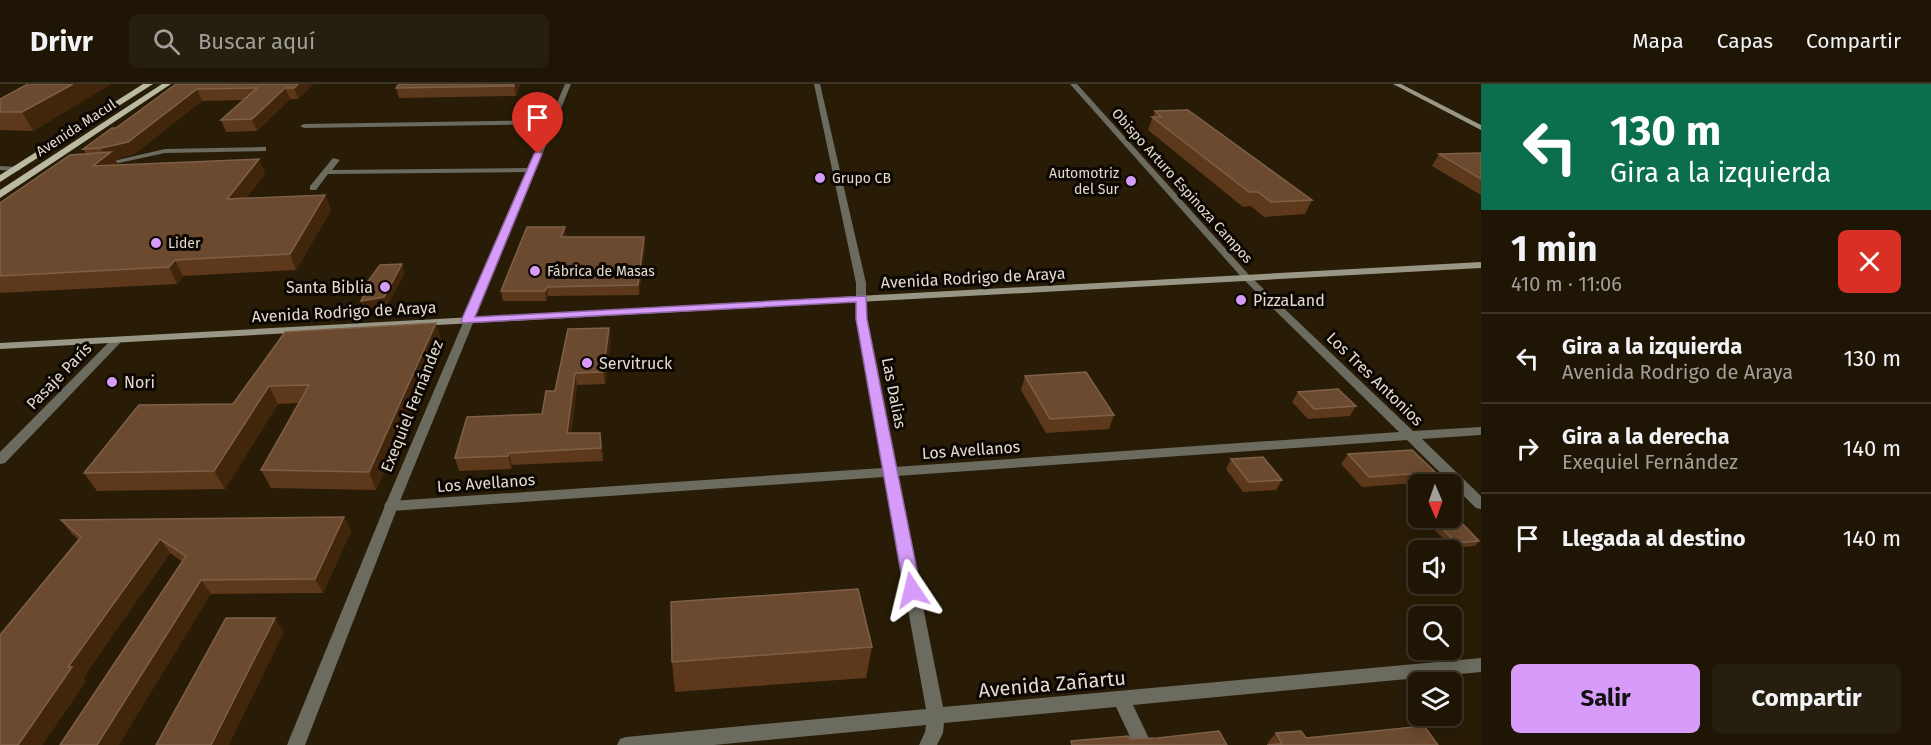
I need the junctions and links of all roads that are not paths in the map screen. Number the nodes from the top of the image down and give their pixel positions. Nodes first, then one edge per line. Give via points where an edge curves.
1 (149, 84) edge
2 (167, 84) edge
3 (568, 84) edge
4 (817, 84) edge
5 (1073, 84) edge
6 (1396, 84) edge
7 (552, 122) junction
8 (304, 126) dead end
9 (1481, 128) edge
10 (263, 149) dead end
11 (336, 160) dead end
12 (88, 165) edge
13 (43, 166) junction
14 (60, 166) edge
15 (0, 168) edge
16 (17, 169) junction
17 (531, 170) junction
18 (326, 172) junction
19 (0, 179) edge
20 (313, 188) dead end
21 (0, 195) edge
22 (1481, 265) edge
23 (1247, 278) junction
24 (862, 298) junction
25 (467, 321) junction
26 (117, 340) junction
27 (0, 346) edge
28 (1481, 431) edge
29 (1411, 436) junction
30 (0, 460) edge
31 (890, 472) junction
32 (1481, 504) edge
33 (391, 507) junction
34 (1481, 665) edge
35 (1121, 699) junction
36 (936, 716) junction
37 (296, 745) edge
38 (626, 745) edge
39 (928, 745) edge
40 (1143, 745) edge

1 - 16 main road, Avenida Macul
2 - 13 main road, Avenida Macul
3 - 7 street, Exequiel Fernández
4 - 24 street, Las Dalias
5 - 23 street, Obispo Arturo Espinoza Campos
6 - 9 main road
7 - 8 street
7 - 17 street, Exequiel Fernández
10 - 12 street via 165,151 108,165
11 - 18 street
13 - 14 street
13 - 21 main road, Avenida Macul
15 - 16 street
16 - 19 main road, Avenida Macul
17 - 18 street
17 - 25 street, Exequiel Fernández
18 - 20 street
22 - 23 main road, Avenida Rodrigo de Araya
23 - 24 main road, Avenida Rodrigo de Araya
23 - 29 street, Los Tres Antonios
24 - 25 main road, Avenida Rodrigo de Araya
24 - 31 street, Las Dalias via 861,319
25 - 26 main road, Avenida Rodrigo de Araya
25 - 33 street, Exequiel Fernández
26 - 27 main road, Avenida Rodrigo de Araya
26 - 30 street, Pasaje París
28 - 29 street, Los Avellanos
29 - 31 street, Los Avellanos
29 - 32 street, Los Tres Antonios
31 - 33 street, Los Avellanos
31 - 36 street, Las Dalias
33 - 37 street, Exequiel Fernández
34 - 35 street, Avenida Zañartu
35 - 36 street, Avenida Zañartu
35 - 40 street
36 - 38 street, Avenida Zañartu
36 - 39 street, Las Dalias

